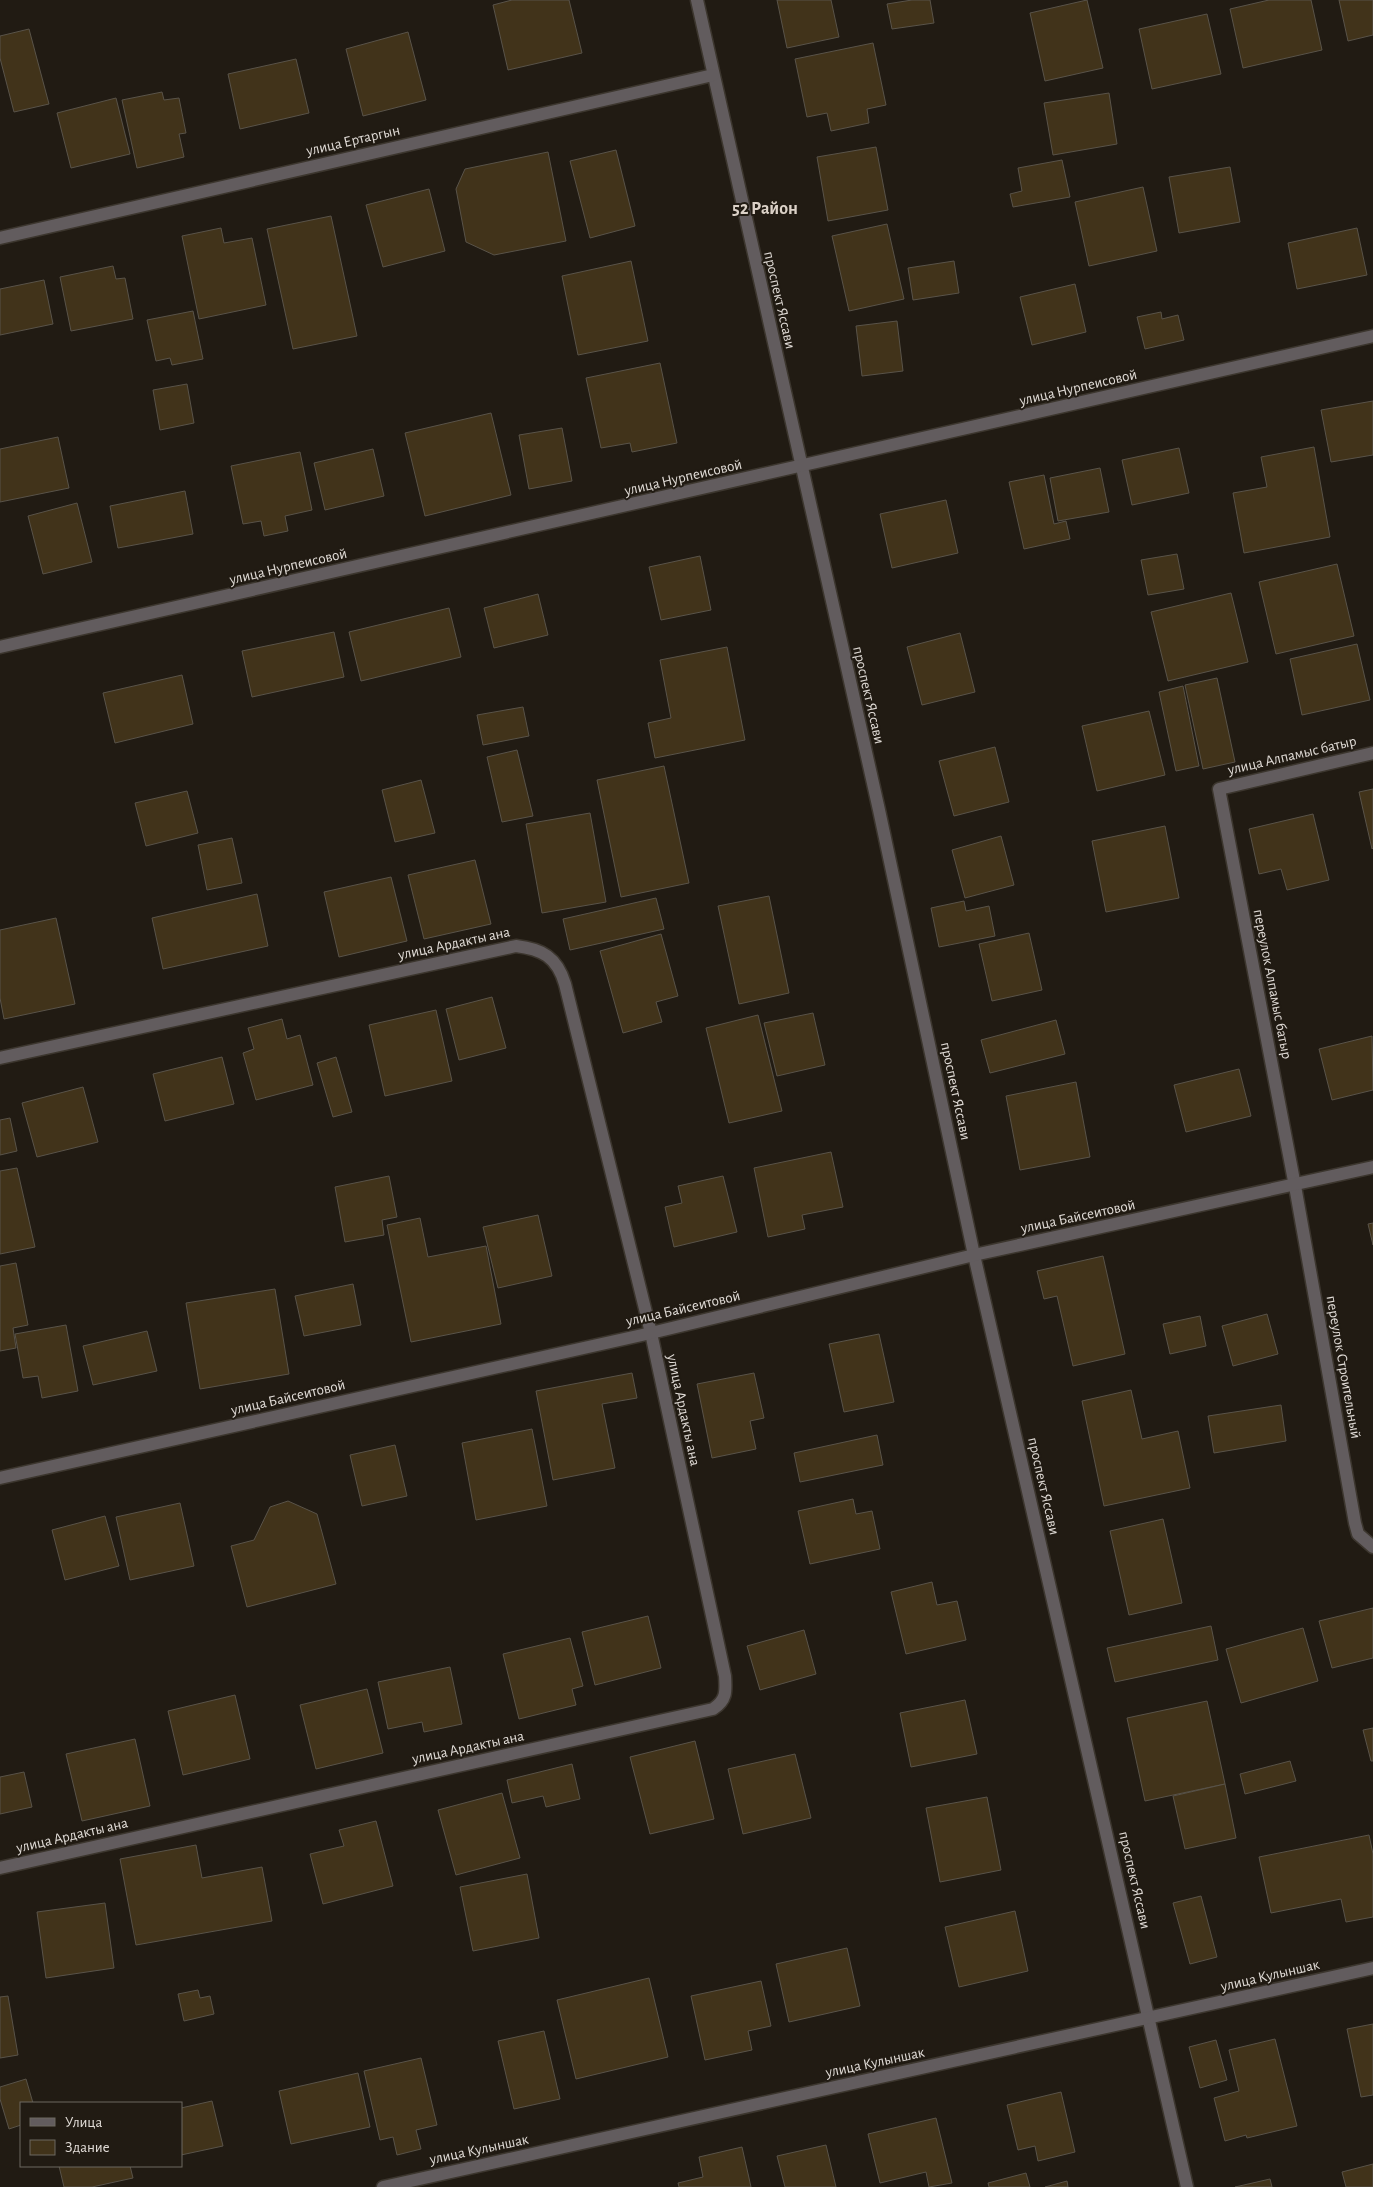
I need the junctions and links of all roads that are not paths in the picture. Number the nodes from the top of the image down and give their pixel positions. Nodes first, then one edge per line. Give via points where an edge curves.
1 (697, 0) edge
2 (713, 75) junction
3 (0, 238) edge
4 (1373, 336) edge
5 (800, 467) junction
6 (0, 647) edge
7 (1373, 753) edge
8 (1219, 790) joint
9 (0, 1058) edge
10 (1373, 1167) edge
11 (1295, 1186) junction
12 (974, 1255) junction
13 (651, 1333) junction
14 (0, 1478) edge
15 (1373, 1547) edge
16 (0, 1868) edge
17 (1373, 1968) edge
18 (1150, 2018) junction
19 (383, 2187) edge
20 (1187, 2187) edge

1 - 2 street, проспект Яссави
2 - 3 street, улица Ертаргын
2 - 5 street, проспект Яссави
4 - 5 street, улица Нурпеисовой
5 - 6 street, улица Нурпеисовой
5 - 12 street, проспект Яссави via 881,820
7 - 8 street, улица Алпамыс батыр
8 - 11 street, переулок Алпамыс батыр
9 - 13 street, улица Ардакты ана via 506,948 534,948 560,969 565,984
10 - 11 street, улица Байсеитовой
11 - 12 street, улица Байсеитовой
11 - 15 street, переулок Строительный via 1355,1523 1358,1534
12 - 13 street, улица Байсеитовой
12 - 18 street, проспект Яссави
13 - 14 street, улица Байсеитовой
13 - 16 street, улица Ардакты ана via 725,1676 726,1696 721,1704 713,1709
17 - 18 street, улица Кулыншак
18 - 19 street, улица Кулыншак
18 - 20 street, проспект Яссави

